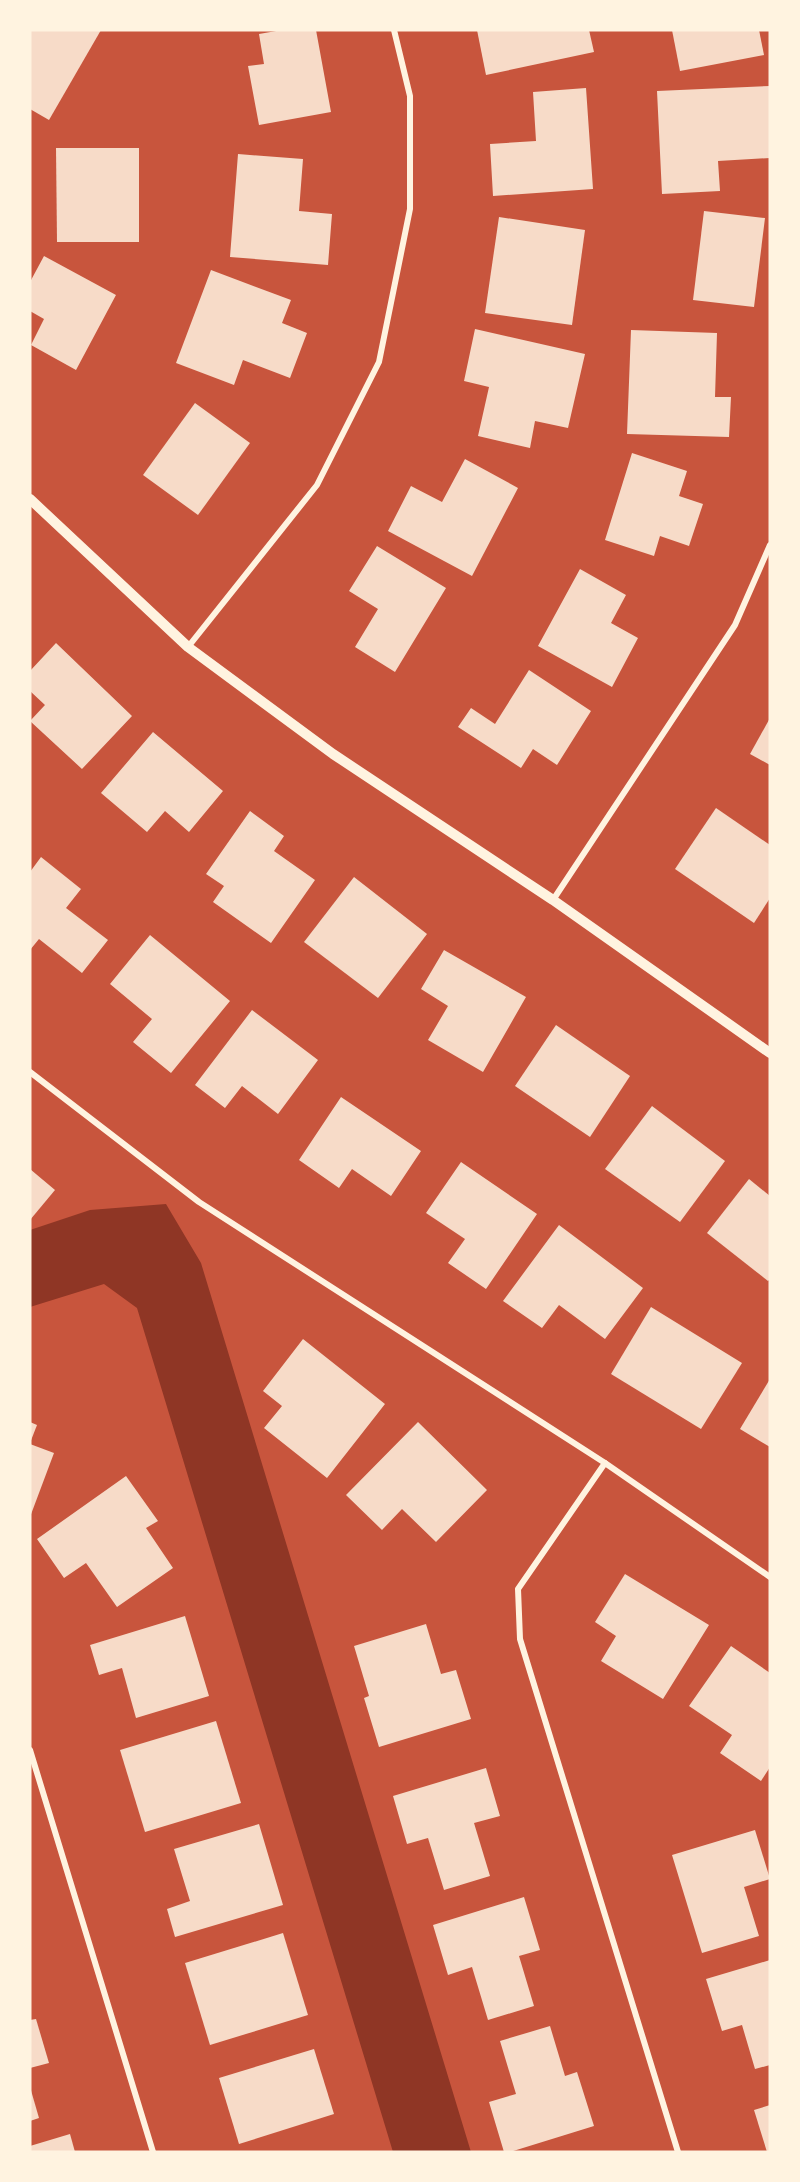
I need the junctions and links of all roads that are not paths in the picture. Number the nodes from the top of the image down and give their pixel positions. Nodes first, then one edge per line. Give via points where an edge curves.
1 (394, 30) edge
2 (30, 499) edge
3 (770, 545) edge
4 (188, 647) junction
5 (553, 900) junction
6 (770, 1053) edge
7 (30, 1072) edge
8 (605, 1463) junction
9 (770, 1577) edge
10 (30, 1750) edge
11 (153, 2152) edge
12 (678, 2152) edge

1 - 4 street via 410,96 410,209 379,362 316,485
2 - 4 street
3 - 5 street via 735,625
4 - 5 street via 333,754
5 - 6 street
7 - 8 street via 199,1203
8 - 9 street
8 - 12 street via 518,1589 520,1639
10 - 11 street

